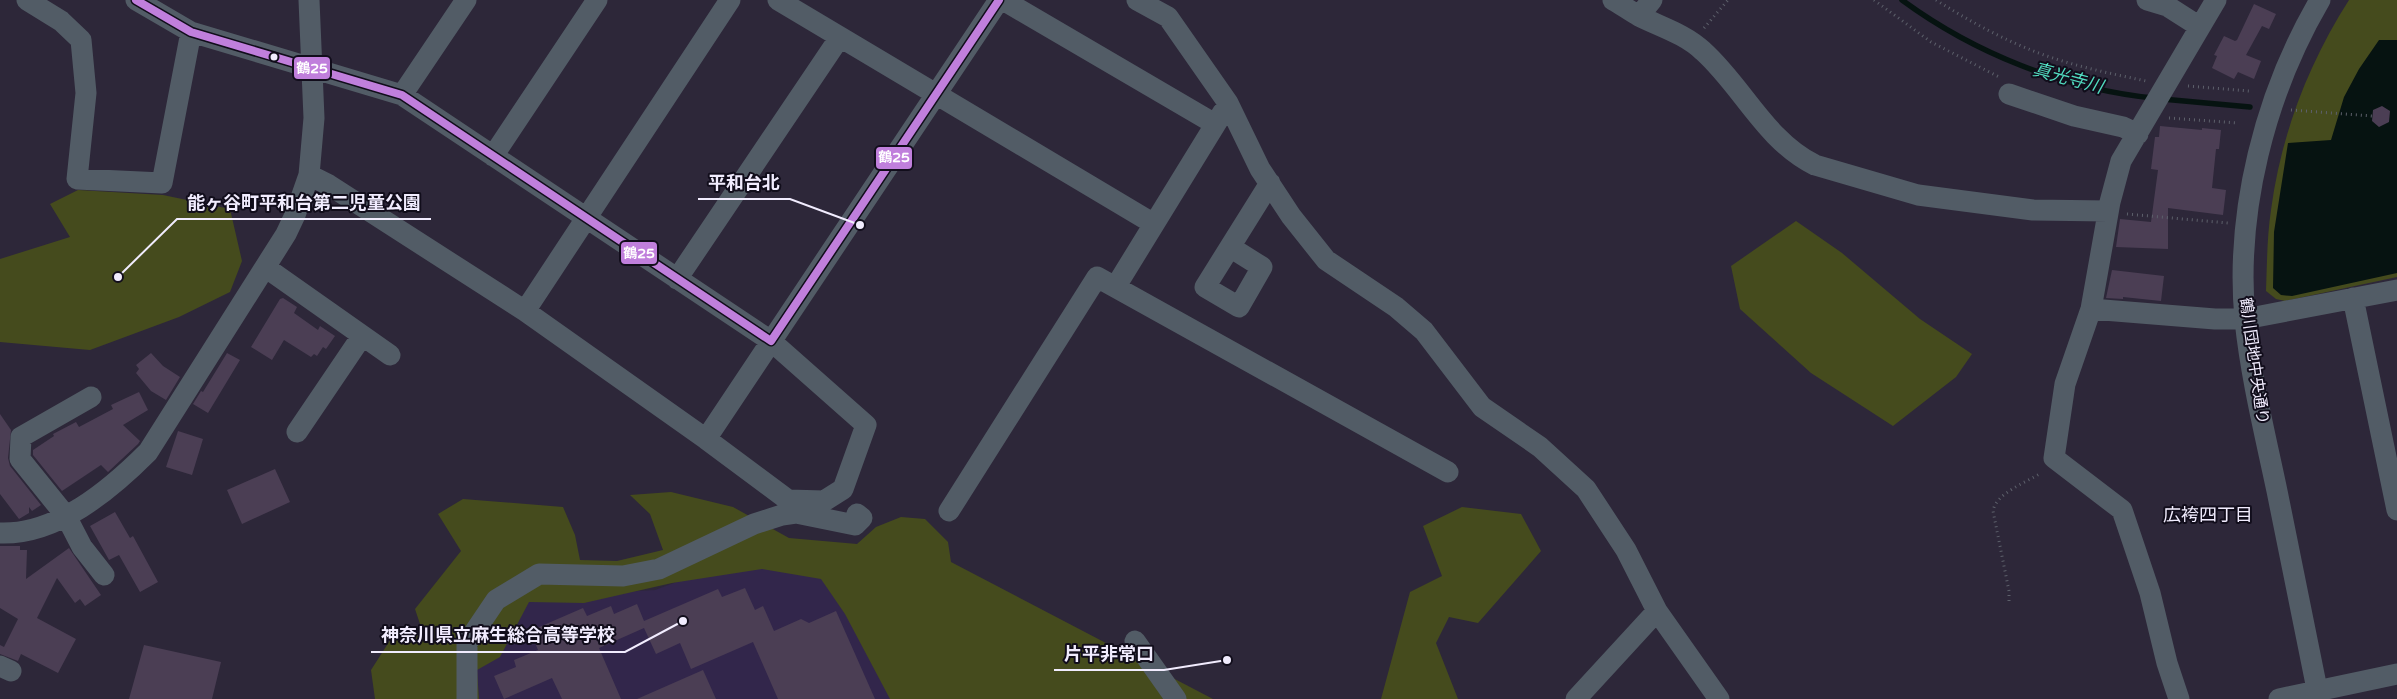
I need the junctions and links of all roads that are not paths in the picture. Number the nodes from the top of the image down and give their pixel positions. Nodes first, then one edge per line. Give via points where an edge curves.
1 (136, 0) edge
2 (309, 0) edge
3 (466, 0) edge
4 (597, 0) edge
5 (730, 0) edge
6 (778, 0) edge
7 (999, 0) edge
8 (1003, 0) edge
9 (1137, 0) edge
10 (1613, 0) edge
11 (2147, 0) edge
12 (2216, 0) edge
13 (2320, 0) edge
14 (31, 1) edge
15 (1646, 8) edge
16 (2200, 28) junction
17 (191, 32) junction
18 (840, 36) junction
19 (313, 68) junction
20 (2006, 86) road end
21 (936, 94) junction
22 (402, 96) junction
23 (1228, 103) junction
24 (2146, 121) junction
25 (1215, 124) junction
26 (493, 156) junction
27 (309, 175) junction
28 (1270, 183) junction
29 (2108, 212) junction
30 (586, 218) junction
31 (1154, 224) junction
32 (1230, 247) dead end
33 (265, 267) junction
34 (677, 278) junction
35 (1120, 281) junction
36 (2397, 290) edge
37 (2353, 298) junction
38 (2092, 309) junction
39 (525, 312) junction
40 (2245, 318) junction
41 (362, 336) junction
42 (771, 341) junction
43 (390, 355) dead end
44 (90, 397) dead end
45 (297, 432) dead end
46 (706, 439) junction
47 (1448, 472) dead end
48 (845, 503) junction
49 (2397, 510) edge
50 (949, 511) dead end
51 (66, 516) junction
52 (0, 533) edge
53 (104, 575) dead end
54 (1657, 611) junction
55 (1135, 641) dead end
56 (2397, 674) edge
57 (2318, 695) edge
58 (467, 699) edge
59 (1176, 699) edge
60 (1576, 699) edge
61 (1719, 699) edge
62 (2179, 699) edge
63 (2279, 699) edge

1 - 17 street
2 - 19 street
3 - 22 street
4 - 26 street
5 - 30 street
6 - 18 street
7 - 21 street
8 - 25 street
9 - 23 street via 1168,17
10 - 15 street
11 - 16 street via 2167,6
12 - 16 street
13 - 40 street, 鶴川団地中央通り via 2283,76 2262,140 2244,256
14 - 17 street via 61,21 81,40 86,94 77,178 162,183
15 - 29 street via 1692,41 1717,66 1768,129 1801,158 1815,165 1918,195 2033,210
16 - 24 street via 2163,85
17 - 19 street
18 - 21 street
18 - 34 street
19 - 22 street
19 - 27 street via 314,118
20 - 24 street via 2038,114 2123,127
21 - 31 street
21 - 42 street
22 - 26 street
23 - 25 street
23 - 28 street
24 - 29 street via 2121,161
25 - 31 street
26 - 30 street
27 - 33 street via 296,214
27 - 39 street
28 - 32 street
28 - 54 street via 1326,260 1396,307 1424,332 1482,407 1540,447 1586,489 1626,550
29 - 38 street
30 - 34 street
30 - 39 street
31 - 35 street
33 - 41 street
33 - 51 street via 148,452 123,477
34 - 42 street
35 - 47 street
35 - 50 street via 1097,277
36 - 37 street
37 - 40 street
37 - 49 street
38 - 40 street via 2215,319
38 - 62 street via 2065,384 2054,458 2122,510 2150,593
39 - 46 street
40 - 57 street, 鶴川団地中央通り via 2254,380
41 - 43 street
41 - 45 street
42 - 46 street
42 - 48 street via 866,425 843,489
44 - 51 street via 21,437 20,459
46 - 48 street via 788,500
48 - 58 street via 862,518 855,525 789,514 754,524 659,569 623,576 539,574 496,600 466,642
51 - 52 street via 18,534
51 - 53 street via 82,547
54 - 60 street
54 - 61 street
55 - 59 street
56 - 57 street
57 - 63 street

